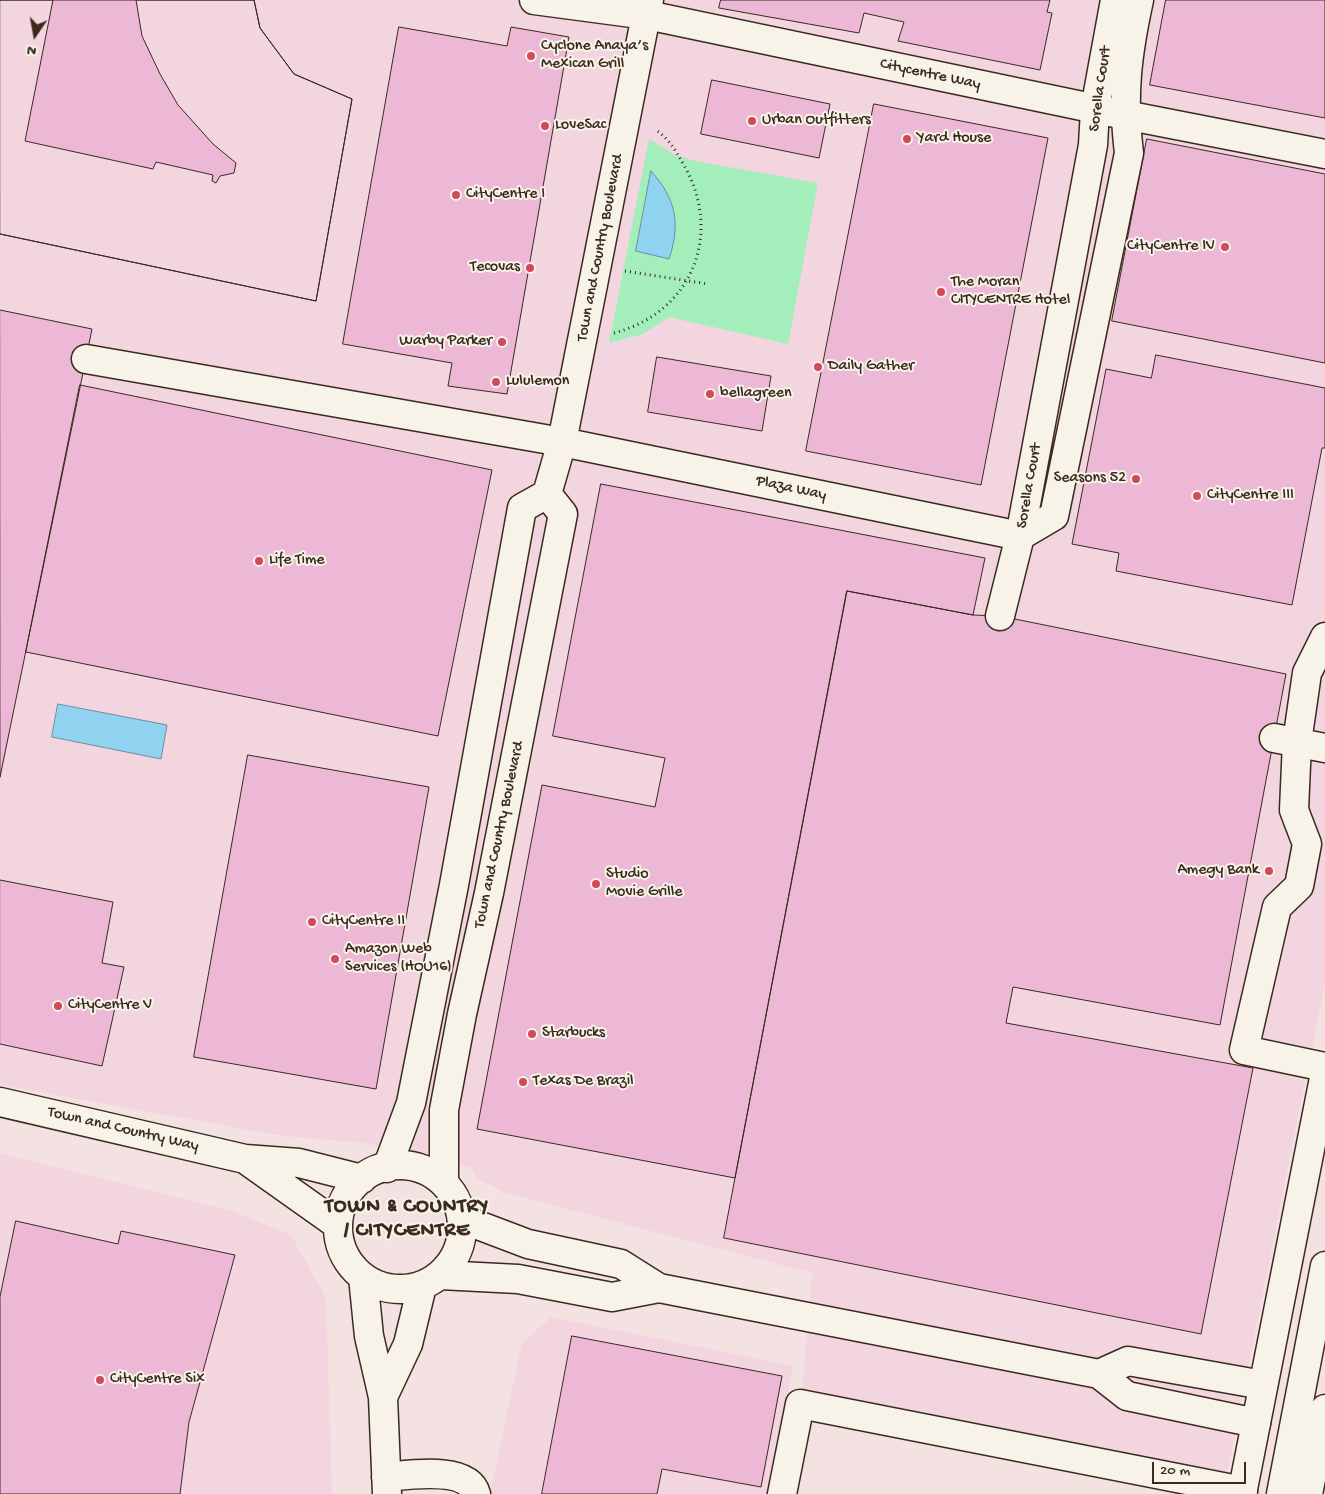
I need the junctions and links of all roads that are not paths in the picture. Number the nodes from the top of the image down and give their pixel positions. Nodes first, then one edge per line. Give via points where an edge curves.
1 (534, 0) edge
2 (1115, 0) edge
3 (1138, 0) edge
4 (648, 8) edge
5 (1095, 109) junction
6 (1125, 115) junction
7 (1325, 154) edge
8 (86, 359) dead end
9 (562, 442) junction
10 (548, 494) junction
11 (1020, 536) junction
12 (1000, 616) dead end
13 (1325, 637) edge
14 (1285, 740) junction
15 (1325, 748) edge
16 (476, 762) junction
17 (513, 769) junction
18 (1325, 1067) edge
19 (1325, 1073) edge
20 (0, 1102) edge
21 (245, 1159) junction
22 (387, 1168) junction
23 (362, 1179) junction
24 (444, 1183) junction
25 (462, 1219) junction
26 (338, 1225) junction
27 (1325, 1266) edge
28 (362, 1277) junction
29 (431, 1280) junction
30 (659, 1288) junction
31 (1099, 1374) junction
32 (1263, 1385) junction
33 (383, 1397) junction
34 (1325, 1409) edge
35 (1256, 1422) junction
36 (386, 1485) edge
37 (1243, 1492) edge
38 (476, 1494) edge
39 (782, 1494) edge
40 (1281, 1494) edge
41 (1308, 1494) edge

1 - 4 main road, Citycentre Way
2 - 5 main road, Sorella Court
3 - 6 main road, Sorella Court via 1127,54
4 - 5 main road, Citycentre Way
4 - 9 main road, Town and Country Boulevard
5 - 6 main road, Citycentre Way
5 - 11 main road, Sorella Court via 1093,145
6 - 7 main road, Citycentre Way
6 - 11 main road, Sorella Court via 1129,152 1054,516
8 - 9 main road, Plaza Way
9 - 10 main road, Town and Country Boulevard
9 - 11 main road, Plaza Way
10 - 16 main road via 522,508
10 - 17 main road, Town and Country Boulevard via 563,514
11 - 12 main road
13 - 14 main road via 1307,674
14 - 15 main road
14 - 18 main road via 1294,810 1307,844 1299,886 1277,906 1244,1050
16 - 17 main road
16 - 22 main road via 411,1103
17 - 24 main road, Town and Country Boulevard via 444,1110
19 - 32 main road
20 - 21 main road, Town and Country Way
21 - 23 main road, Town and Country Way via 299,1163
21 - 26 main road, Town and Country Way
22 - 23 main road
22 - 24 main road via 412,1167 429,1172
23 - 26 main road via 349,1192 341,1207
24 - 25 main road via 456,1199
25 - 29 main road via 462,1240 454,1260
25 - 30 main road via 528,1244 621,1264
26 - 28 main road via 340,1243 348,1262
27 - 40 main road
28 - 29 main road via 381,1286 402,1290
28 - 33 main road via 369,1336
29 - 30 main road via 518,1280 612,1297
29 - 33 main road via 408,1344
30 - 31 main road
31 - 32 main road via 1128,1361
31 - 35 main road via 1127,1396
32 - 35 main road
33 - 36 main road
34 - 41 main road
35 - 37 main road
36 - 38 main road via 437,1474 460,1478 474,1487
37 - 39 main road via 800,1404

